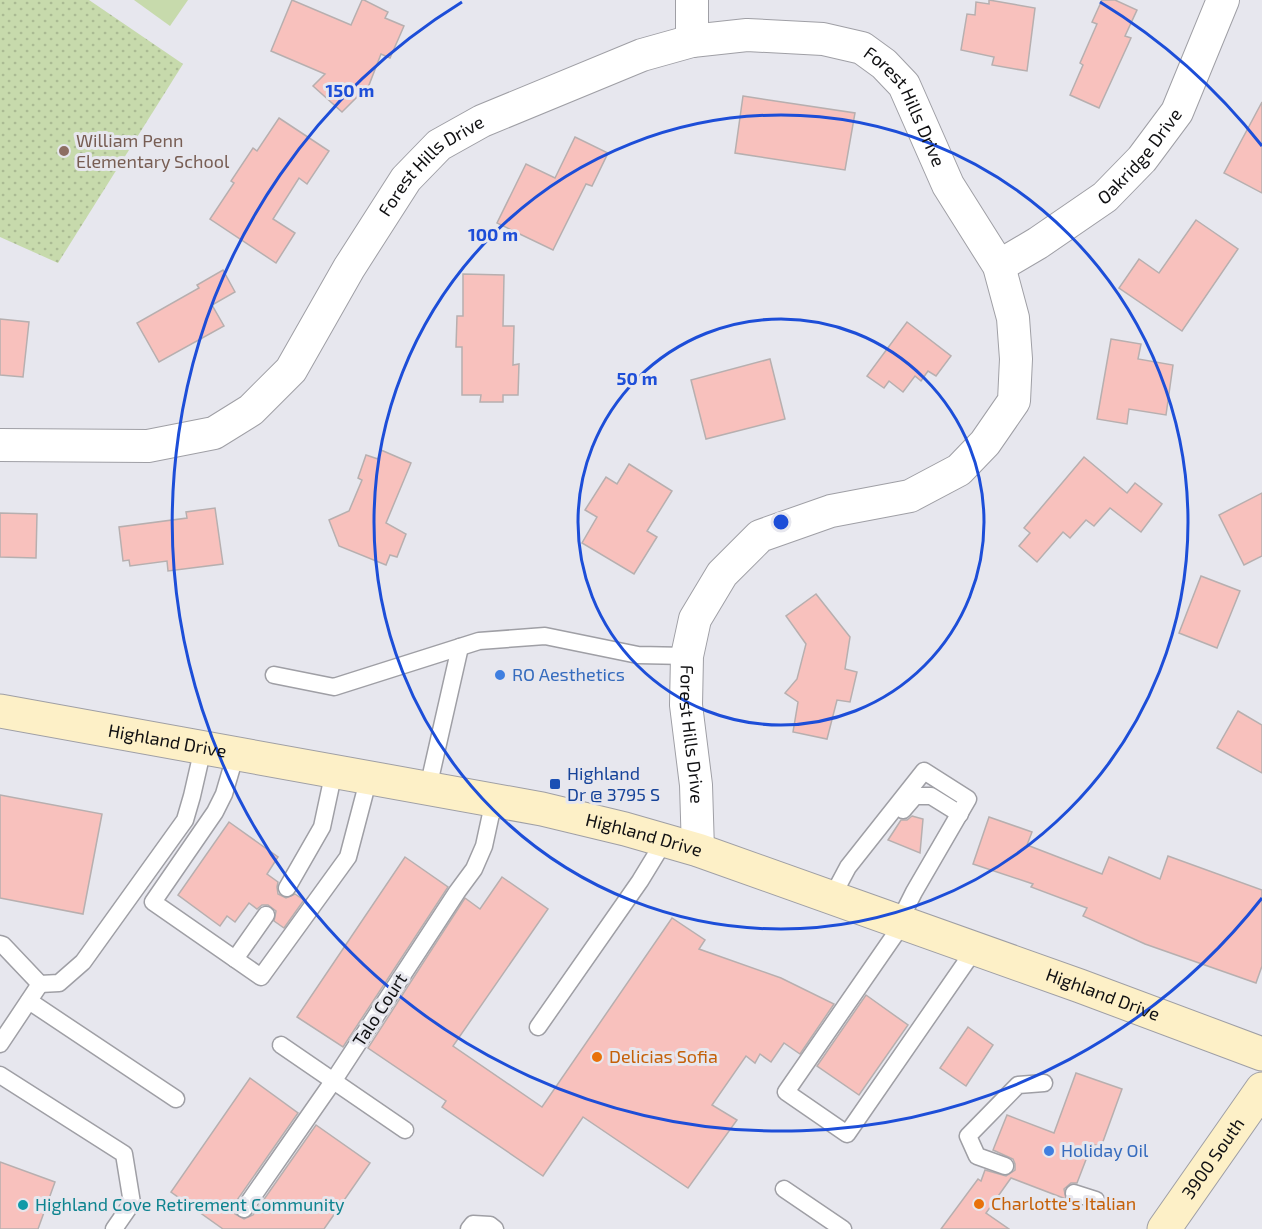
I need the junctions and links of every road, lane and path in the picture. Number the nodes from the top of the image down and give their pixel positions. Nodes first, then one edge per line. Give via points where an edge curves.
1 (692, 0) edge
2 (1223, 0) edge
3 (692, 41) junction
4 (999, 266) junction
5 (0, 445) edge
6 (460, 647) junction
7 (687, 656) junction
8 (274, 675) dead end
9 (0, 711) edge
10 (203, 748) junction
11 (236, 753) junction
12 (334, 771) junction
13 (369, 777) junction
14 (428, 788) junction
15 (495, 800) junction
16 (960, 814) junction
17 (876, 832) junction
18 (665, 840) junction
19 (698, 850) junction
20 (286, 888) dead end
21 (832, 897) junction
22 (266, 915) dead end
23 (901, 922) junction
24 (0, 944) edge
25 (975, 949) junction
26 (235, 959) junction
27 (40, 984) junction
28 (29, 1001) junction
29 (538, 1027) dead end
30 (0, 1044) edge
31 (281, 1046) dead end
32 (1262, 1054) edge
33 (0, 1075) edge
34 (334, 1080) junction
35 (1044, 1083) dead end
36 (1262, 1089) edge
37 (176, 1099) dead end
38 (405, 1130) dead end
39 (1005, 1166) dead end
40 (784, 1189) dead end
41 (1074, 1192) dead end
42 (1096, 1200) dead end
43 (244, 1209) dead end
44 (114, 1229) edge
45 (469, 1229) edge
46 (495, 1229) edge
47 (843, 1229) edge
48 (1164, 1229) edge

1 - 3 street
2 - 4 street, Oakridge Drive via 1177,112 1142,159 1105,197
3 - 4 street, Forest Hills Drive via 747,35 823,39 862,48 884,64 904,85 948,185
3 - 5 street, Forest Hills Drive via 642,55 588,77 482,121 439,145 406,179 291,370 251,410 214,433 148,446
4 - 7 street, Forest Hills Drive via 1013,318 1014,401 986,443 959,470 910,496 831,511 760,536 722,574 695,619
6 - 7 lane via 479,641 545,636 638,655
6 - 8 lane via 334,687
6 - 14 lane
7 - 19 street, Forest Hills Drive via 686,705 696,785
9 - 10 main road, Highland Drive
10 - 11 main road, Highland Drive
10 - 27 lane via 185,820 84,962 59,983
11 - 12 main road, Highland Drive
11 - 26 lane via 224,794 214,812 153,902
12 - 13 main road, Highland Drive
12 - 20 lane via 322,827
13 - 14 main road, Highland Drive
13 - 26 lane via 348,857 297,930 261,977
14 - 15 main road, Highland Drive
15 - 18 main road, Highland Drive
15 - 34 lane, Talo Court via 474,869
16 - 17 lane via 931,796 915,796 886,829
16 - 17 lane via 968,799 924,771
16 - 23 lane
17 - 21 lane via 848,867
18 - 19 main road, Highland Drive
18 - 29 lane
19 - 21 main road, Highland Drive
21 - 23 main road, Highland Drive
22 - 26 lane
23 - 25 main road, Highland Drive
23 - 25 lane via 786,1092 847,1134
24 - 27 lane
25 - 32 main road, Highland Drive
27 - 28 lane
28 - 30 lane
28 - 37 lane
31 - 34 lane
33 - 44 lane via 124,1154 132,1203
34 - 38 lane
34 - 43 lane, Talo Court
35 - 39 lane via 1018,1085 968,1136 977,1156
36 - 48 main road, 3900 South
40 - 47 lane
41 - 42 lane
45 - 46 lane via 473,1224

